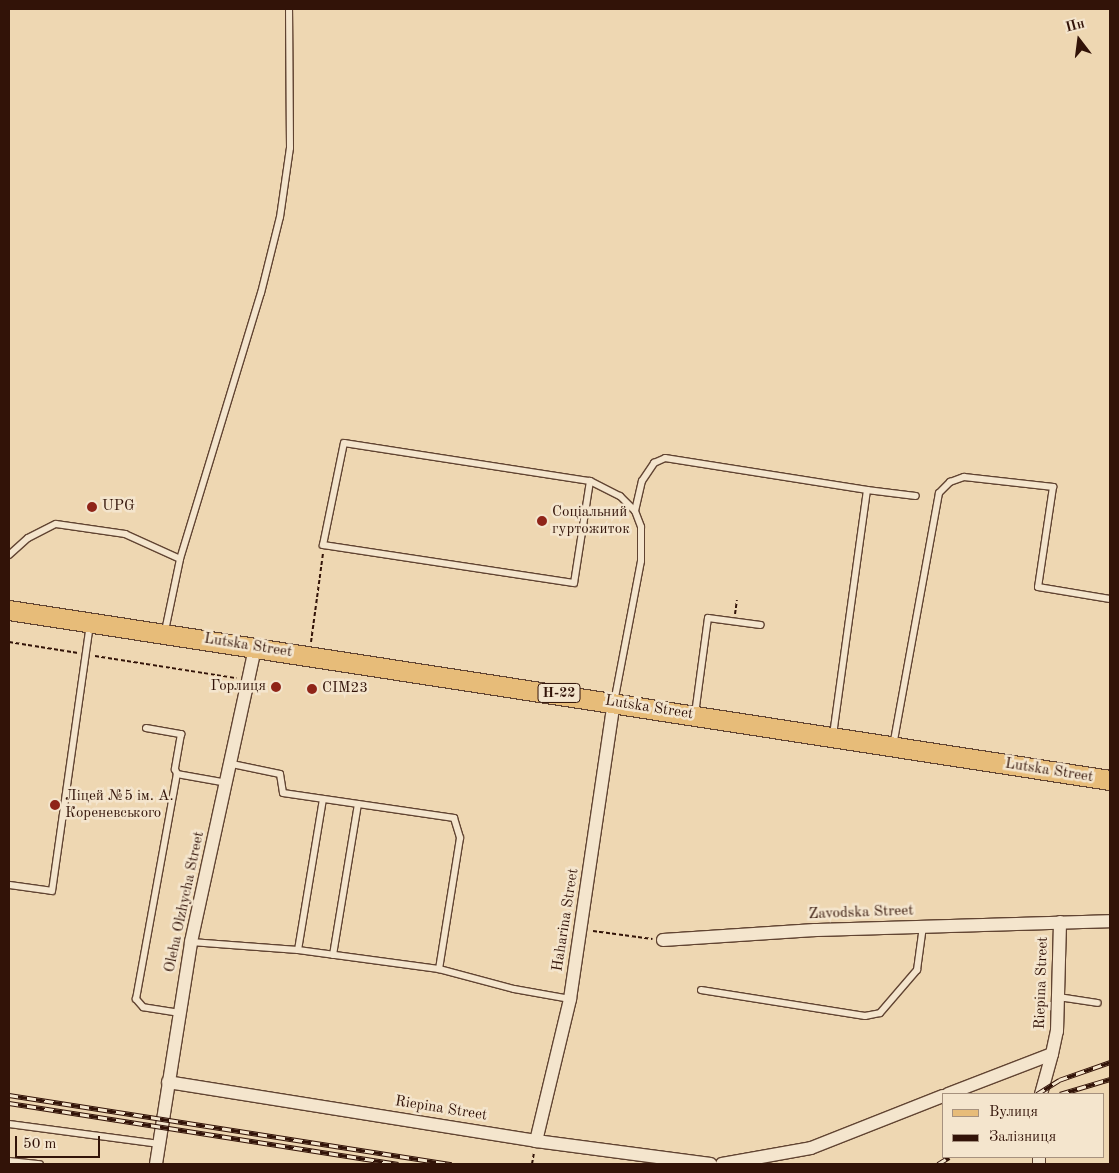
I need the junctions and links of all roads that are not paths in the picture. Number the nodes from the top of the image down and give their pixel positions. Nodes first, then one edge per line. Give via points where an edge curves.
1 (289, 9) edge
2 (590, 482) junction
3 (867, 490) junction
4 (916, 496) dead end
5 (635, 511) junction
6 (9, 555) edge
7 (180, 559) junction
8 (1110, 599) edge
9 (9, 610) edge
10 (91, 621) junction
11 (761, 625) dead end
12 (165, 633) junction
13 (255, 648) junction
14 (614, 702) junction
15 (695, 715) junction
16 (146, 728) dead end
17 (833, 737) junction
18 (893, 747) junction
19 (232, 764) junction
20 (177, 774) junction
21 (1110, 780) edge
22 (228, 783) junction
23 (323, 799) junction
24 (358, 804) junction
25 (9, 886) edge
26 (1110, 921) edge
27 (1060, 922) junction
28 (923, 926) junction
29 (663, 940) road end
30 (191, 942) junction
31 (298, 950) junction
32 (333, 954) junction
33 (440, 969) junction
34 (701, 990) dead end
35 (1058, 997) junction
36 (570, 999) junction
37 (1098, 1003) dead end
38 (180, 1013) junction
39 (1052, 1054) junction
40 (168, 1082) junction
41 (951, 1093) edge
42 (1040, 1093) edge
43 (942, 1096) edge
44 (9, 1124) edge
45 (536, 1141) junction
46 (158, 1144) junction
47 (9, 1160) edge
48 (40, 1164) edge
49 (156, 1164) edge
50 (710, 1164) edge
51 (722, 1164) edge

1 - 7 lane via 290,148 280,217 261,293
2 - 2 lane via 344,443 324,546 574,583
2 - 5 lane via 620,496
3 - 4 lane
3 - 5 lane via 666,458 654,463 642,481
3 - 17 lane
5 - 14 lane via 640,527 641,561
6 - 7 lane via 28,538 56,524 125,534
7 - 12 lane
8 - 18 lane via 1038,587 1053,487 964,478 950,482 939,494
9 - 10 main road, Lutska Street / Н-22
10 - 12 main road, Lutska Street / Н-22
10 - 25 lane via 52,891
11 - 15 lane via 708,618
12 - 13 main road, Lutska Street / Н-22
13 - 14 main road, Lutska Street / Н-22
13 - 19 street, Oleha Olzhycha Street
14 - 15 main road, Lutska Street / Н-22
14 - 36 street, Haharina Street
15 - 17 main road, Lutska Street / Н-22
16 - 20 lane via 181,734 174,768
17 - 18 main road, Lutska Street / Н-22
18 - 21 main road, Lutska Street / Н-22
19 - 22 street, Oleha Olzhycha Street
19 - 23 lane via 280,774 283,793
20 - 22 lane
20 - 38 lane via 136,999 143,1007
22 - 30 street, Oleha Olzhycha Street
23 - 24 lane
23 - 31 lane
24 - 32 lane
24 - 33 lane via 454,818 460,838
26 - 27 street, Zavodska Street
27 - 28 street, Zavodska Street
27 - 35 street, Riepina Street
28 - 29 street, Zavodska Street
28 - 34 lane via 917,970 880,1013 865,1016
30 - 31 lane
30 - 38 street, Oleha Olzhycha Street
31 - 32 lane
32 - 33 lane
33 - 36 lane via 514,989
35 - 37 lane
35 - 39 street, Riepina Street via 1057,1031
36 - 45 street, Haharina Street
38 - 40 street, Oleha Olzhycha Street
39 - 41 street
39 - 42 street, Riepina Street
40 - 45 street, Riepina Street
40 - 46 street, Oleha Olzhycha Street
43 - 51 street via 811,1148
44 - 46 lane
45 - 50 street, Riepina Street
46 - 49 street, Oleha Olzhycha Street
47 - 48 lane

